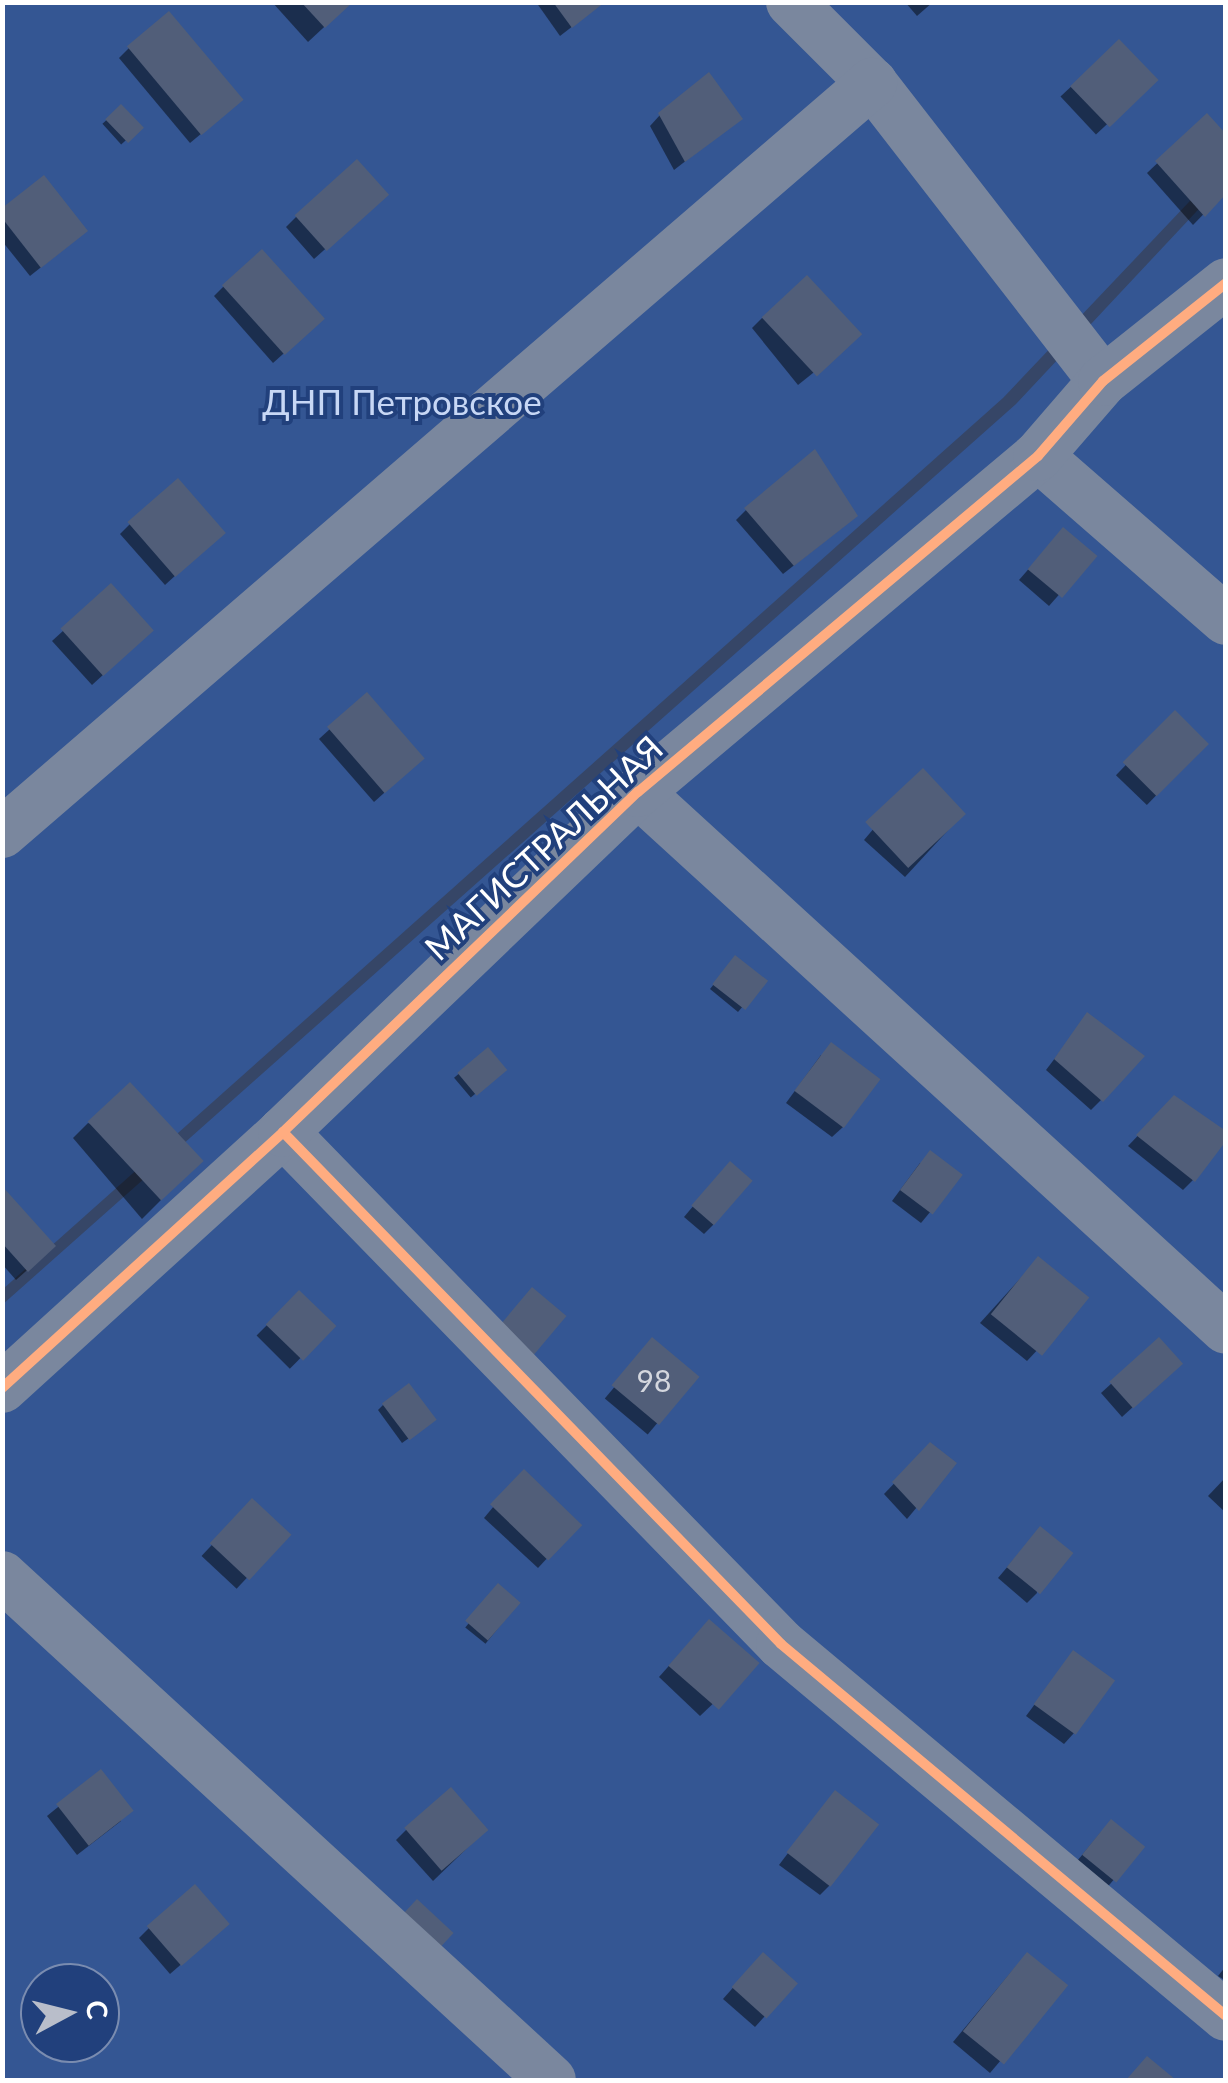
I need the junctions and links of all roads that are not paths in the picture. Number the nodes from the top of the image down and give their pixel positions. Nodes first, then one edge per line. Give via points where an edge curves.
1 (792, 2) edge
2 (872, 83) junction
3 (1226, 283) edge
4 (1103, 381) junction
5 (1038, 456) junction
6 (1226, 620) edge
7 (638, 792) junction
8 (2, 833) edge
9 (282, 1132) junction
10 (1226, 1329) edge
11 (2, 1388) edge
12 (2, 1576) edge
13 (1226, 2016) edge
14 (551, 2080) edge

1 - 2 street
2 - 4 street
2 - 8 street
3 - 4 street, МАГИСТРАЛЬНАЯ
4 - 5 street, МАГИСТРАЛЬНАЯ
5 - 6 street
5 - 7 street, МАГИСТРАЛЬНАЯ
7 - 9 street, МАГИСТРАЛЬНАЯ
7 - 10 street
9 - 11 street, МАГИСТРАЛЬНАЯ
9 - 13 street via 781,1644
12 - 14 street

